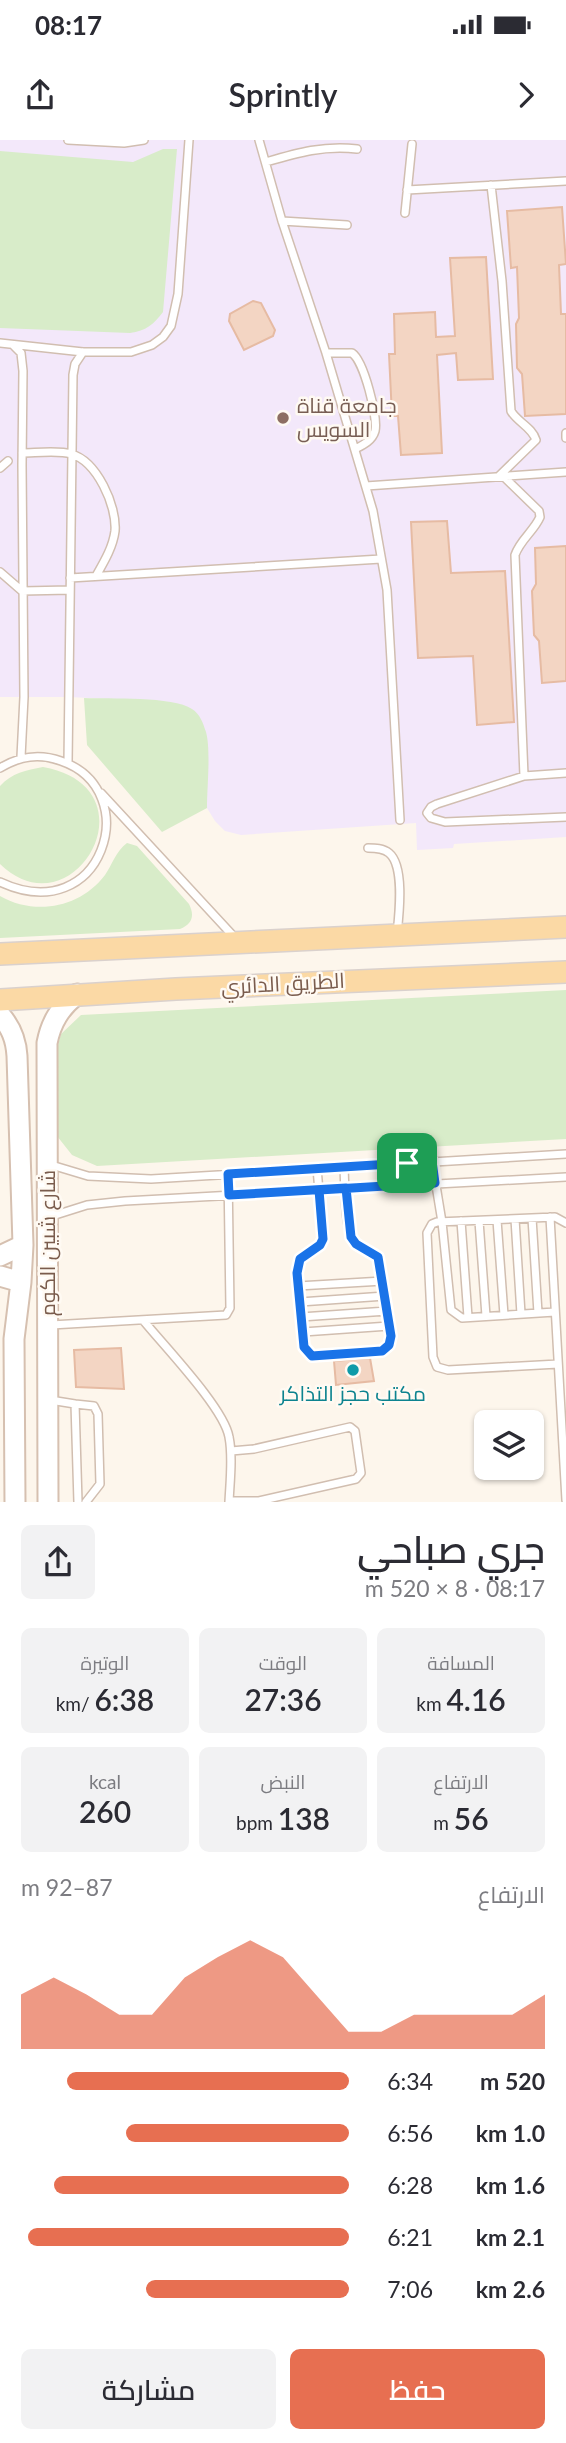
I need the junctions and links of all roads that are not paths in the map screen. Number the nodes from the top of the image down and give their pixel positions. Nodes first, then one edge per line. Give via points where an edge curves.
1 (68, 140) edge
2 (144, 140) edge
3 (189, 140) edge
4 (259, 140) edge
5 (92, 141) edge
6 (317, 144) edge
7 (412, 144) dead end
8 (357, 149) dead end
9 (266, 162) junction
10 (566, 181) edge
11 (491, 186) junction
12 (407, 190) junction
13 (405, 213) dead end
14 (282, 221) junction
15 (348, 225) dead end
16 (0, 343) edge
17 (14, 346) junction
18 (83, 352) junction
19 (326, 353) junction
20 (355, 449) junction
21 (22, 453) junction
22 (72, 454) junction
23 (8, 461) dead end
24 (0, 468) edge
25 (566, 472) edge
26 (500, 476) junction
27 (366, 486) junction
28 (381, 559) junction
29 (0, 572) edge
30 (96, 576) junction
31 (70, 578) junction
32 (70, 590) junction
33 (22, 591) junction
34 (21, 757) junction
35 (68, 763) junction
36 (3, 764) edge
37 (566, 773) edge
38 (524, 776) junction
39 (95, 787) junction
40 (566, 817) edge
41 (400, 820) dead end
42 (368, 848) dead end
43 (0, 882) edge
44 (566, 927) edge
45 (397, 935) junction
46 (239, 942) junction
47 (0, 954) edge
48 (566, 972) edge
49 (78, 994) junction
50 (0, 1000) edge
51 (0, 1015) edge
52 (46, 1055) junction
53 (17, 1056) junction
54 (566, 1154) edge
55 (432, 1161) junction
56 (48, 1164) junction
57 (344, 1167) junction
58 (317, 1168) junction
59 (228, 1174) junction
60 (566, 1177) edge
61 (435, 1183) junction
62 (346, 1188) junction
63 (319, 1190) junction
64 (229, 1195) junction
65 (48, 1217) junction
66 (550, 1217) junction
67 (531, 1218) junction
68 (514, 1219) junction
69 (497, 1220) junction
70 (461, 1221) junction
71 (479, 1221) junction
72 (442, 1222) junction
73 (566, 1223) edge
74 (23, 1245) junction
75 (0, 1256) edge
76 (0, 1276) edge
77 (383, 1281) junction
78 (21, 1282) junction
79 (298, 1286) junction
80 (385, 1296) junction
81 (300, 1302) junction
82 (387, 1311) junction
83 (555, 1311) junction
84 (538, 1313) junction
85 (521, 1314) junction
86 (504, 1315) junction
87 (486, 1316) junction
88 (301, 1317) junction
89 (468, 1317) junction
90 (143, 1320) junction
91 (48, 1325) junction
92 (389, 1326) junction
93 (303, 1332) junction
94 (558, 1364) junction
95 (48, 1399) junction
96 (75, 1404) junction
97 (47, 1450) junction
98 (14, 1451) junction
99 (231, 1451) junction
100 (564, 1462) edge
101 (276, 1499) edge
102 (566, 1500) edge
103 (229, 1501) edge
104 (16, 1502) edge
105 (47, 1502) edge
106 (78, 1502) edge
107 (86, 1502) edge

1 - 5 lane
2 - 5 lane
3 - 18 lane via 178,294 171,326 163,337 142,349
4 - 9 lane
6 - 8 lane
6 - 9 lane
7 - 12 lane
9 - 14 lane
10 - 11 lane
11 - 12 lane
11 - 26 lane via 511,411 536,440
12 - 13 lane
14 - 15 lane
14 - 19 lane
16 - 17 lane
17 - 18 lane
17 - 21 lane via 23,363
18 - 22 lane via 73,375
19 - 20 lane
19 - 20 lane via 352,353 361,363 375,431
20 - 27 lane
21 - 22 lane
21 - 33 lane
22 - 30 lane via 103,482 112,506 115,530
22 - 31 lane
23 - 24 lane
25 - 26 lane
26 - 27 lane
26 - 38 lane via 540,517 515,555
27 - 28 lane
28 - 30 lane
28 - 41 lane via 387,590
29 - 33 lane
30 - 31 lane
31 - 32 lane
32 - 33 lane
32 - 35 lane
33 - 34 lane
34 - 35 lane
34 - 36 lane
35 - 39 lane
37 - 38 lane
38 - 40 lane via 437,804 427,813 445,822
39 - 43 lane via 107,821 99,856 89,871 56,891 36,894
39 - 46 lane
42 - 45 lane via 389,853 396,862
44 - 45 main road, الطريق الدائري
45 - 46 main road, الطريق الدائري
46 - 47 main road, الطريق الدائري
48 - 49 main road, الطريق الدائري
49 - 50 main road, الطريق الدائري
49 - 52 street, شارع شبين الكوم via 54,1021
51 - 53 street, شارع شبين الكوم via 16,1041
52 - 53 street via 32,1050
52 - 56 street, شارع شبين الكوم
53 - 74 street, شارع شبين الكوم
54 - 55 lane
55 - 57 lane
55 - 61 lane
56 - 59 lane via 110,1178
56 - 65 street, شارع شبين الكوم
57 - 58 lane
57 - 62 lane
58 - 59 lane
58 - 63 lane
59 - 64 lane
60 - 61 lane
61 - 62 lane
61 - 72 lane
62 - 63 lane
62 - 77 lane via 351,1237 378,1257
63 - 64 lane
63 - 79 lane via 323,1239 300,1259
64 - 65 lane via 103,1202
64 - 90 lane via 228,1313
65 - 91 street, شارع شبين الكوم
66 - 67 lane
66 - 73 lane
66 - 83 lane
67 - 68 lane
67 - 84 lane
68 - 69 lane
68 - 85 lane
69 - 71 lane
69 - 86 lane
70 - 71 lane
70 - 72 lane
70 - 89 lane
71 - 87 lane
72 - 89 lane via 449,1304 456,1315
72 - 94 lane via 432,1224 426,1233 437,1367
74 - 75 street
74 - 78 street, شارع شبين الكوم
76 - 78 street
77 - 79 lane
77 - 80 lane
78 - 98 street, شارع شبين الكوم via 14,1339
79 - 81 lane
80 - 81 lane
80 - 82 lane
81 - 88 lane
82 - 88 lane
82 - 92 lane
83 - 84 lane
83 - 94 lane
84 - 85 lane
85 - 86 lane
86 - 87 lane
87 - 89 lane
88 - 93 lane
90 - 91 lane
90 - 99 lane via 221,1416
91 - 95 street, شارع شبين الكوم
92 - 93 lane
92 - 93 lane via 390,1340 382,1351 316,1356 305,1351
94 - 100 lane
95 - 96 lane
95 - 97 street, شارع شبين الكوم
96 - 106 lane
96 - 107 lane via 94,1406 98,1413 100,1484
97 - 98 street via 33,1461
97 - 105 street, شارع شبين الكوم
98 - 104 street, شارع شبين الكوم
99 - 101 lane via 353,1428 362,1473 359,1478
99 - 103 lane
100 - 102 lane
101 - 103 lane
104 - 105 street via 32,1494

